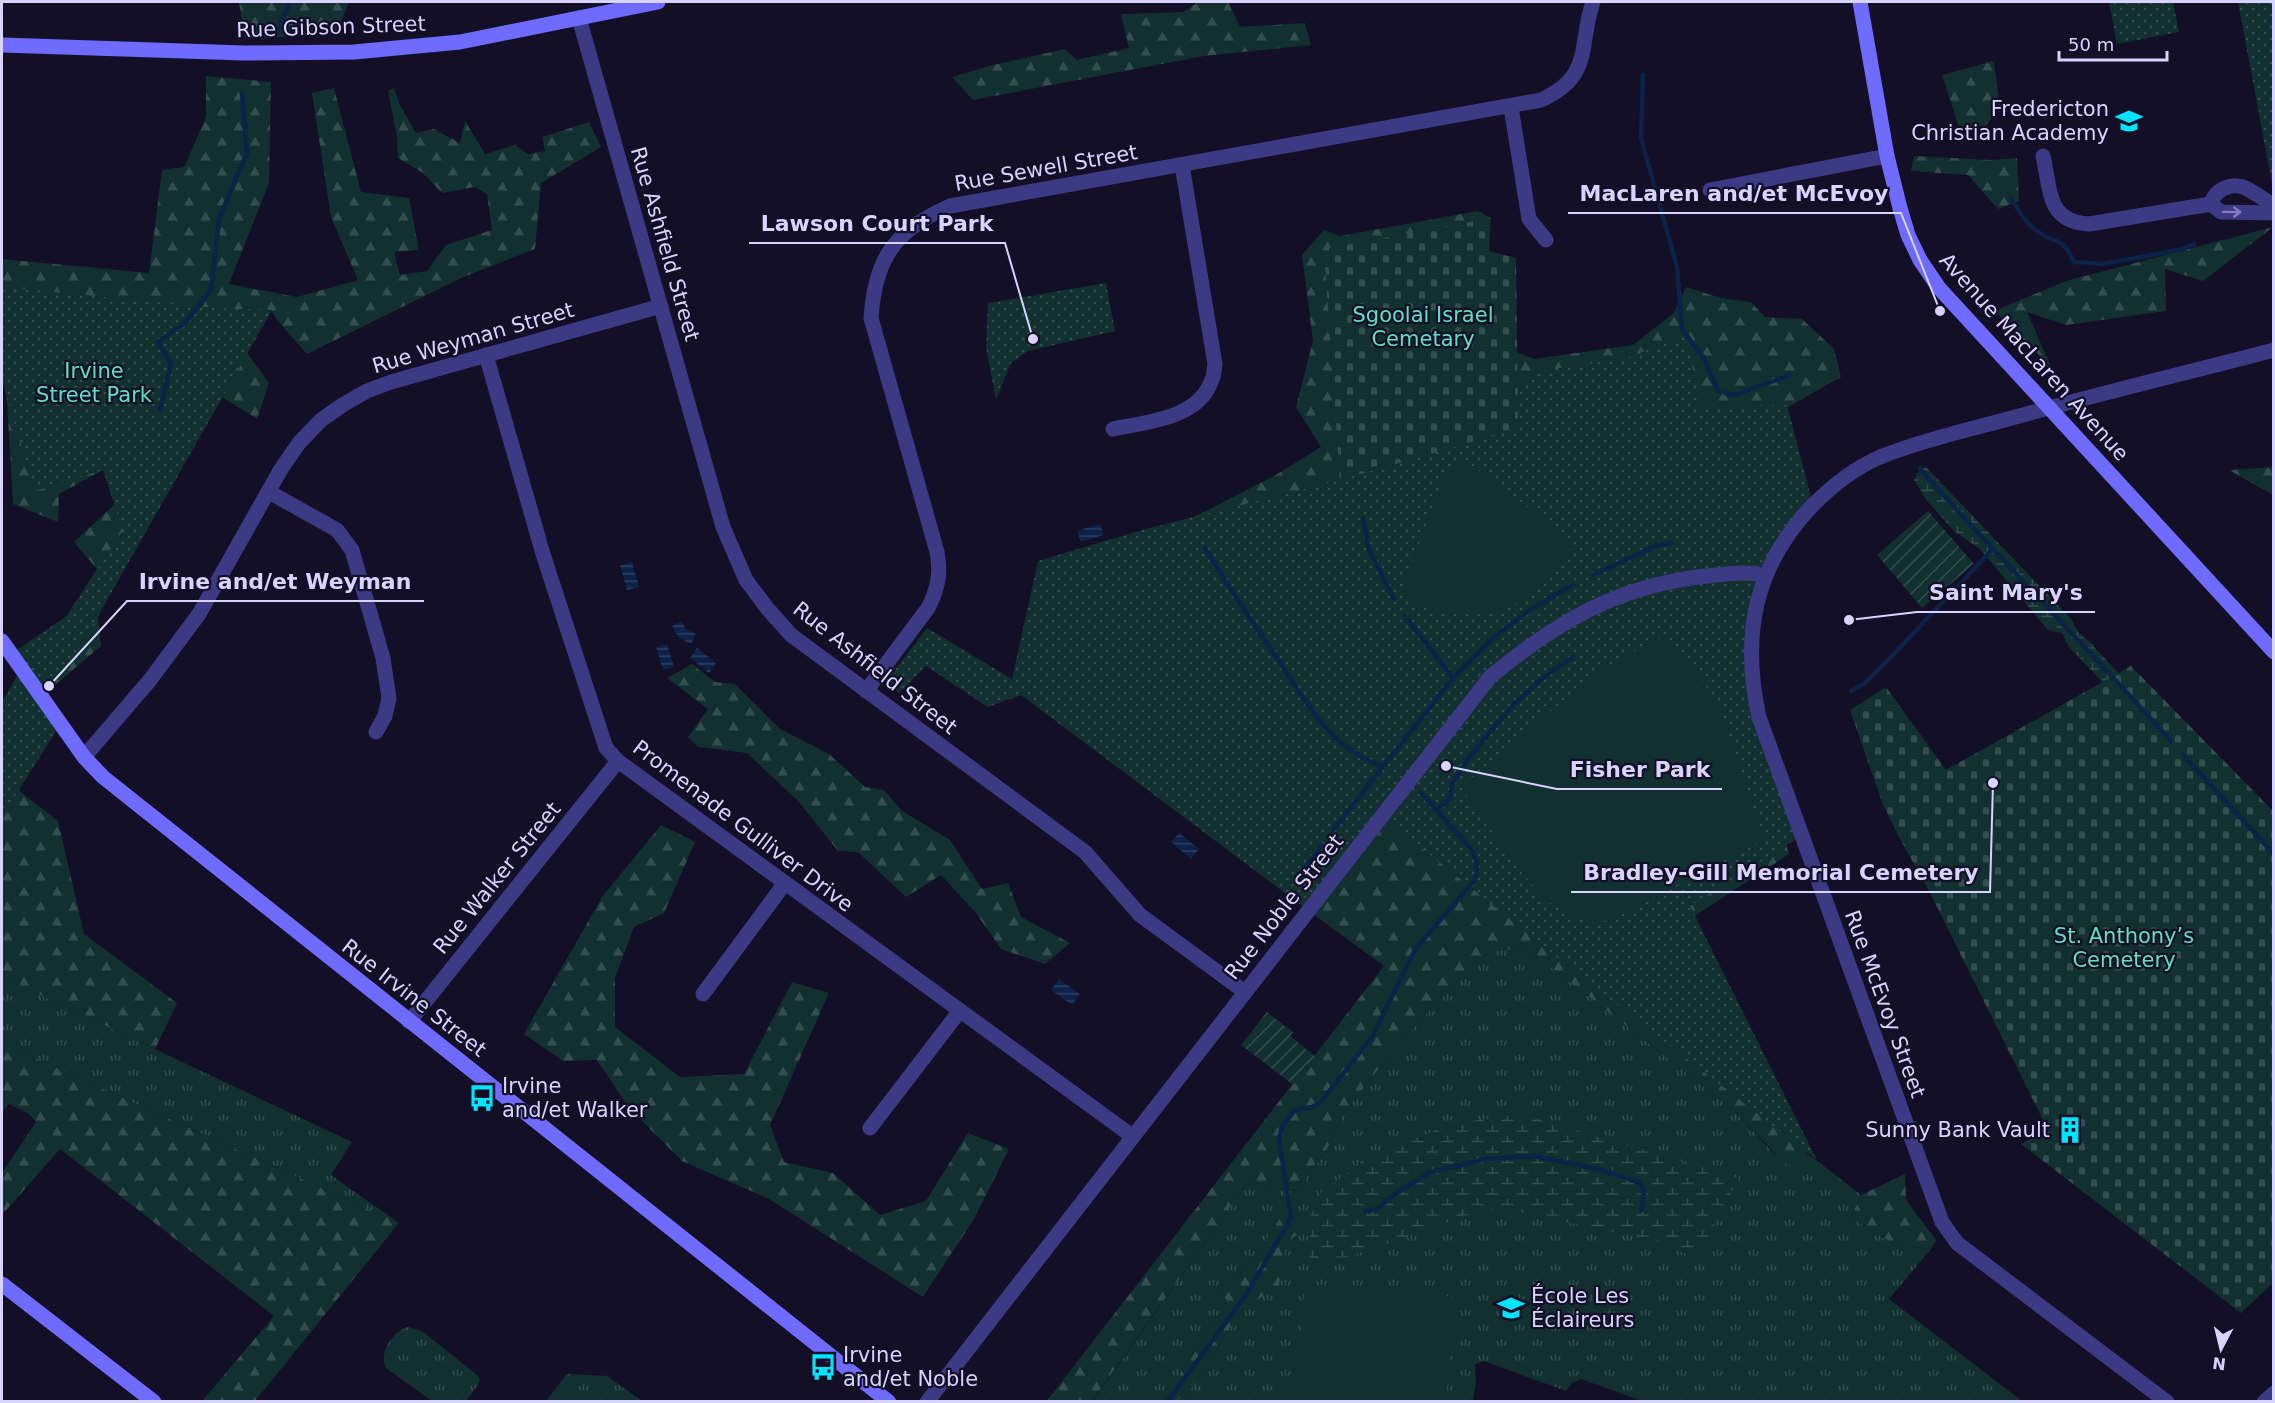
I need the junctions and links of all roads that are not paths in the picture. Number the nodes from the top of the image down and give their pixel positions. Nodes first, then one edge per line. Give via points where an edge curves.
1 (658, 2) edge
2 (1593, 2) edge
3 (1860, 2) edge
4 (579, 18) junction
5 (2, 45) edge
6 (1511, 107) junction
7 (1887, 156) junction
8 (2043, 156) dead end
9 (1182, 165) junction
10 (1710, 190) dead end
11 (2211, 204) junction
12 (2274, 205) edge
13 (2274, 213) edge
14 (1546, 240) dead end
15 (661, 306) junction
16 (2274, 350) edge
17 (486, 355) junction
18 (2049, 408) junction
19 (1113, 429) dead end
20 (269, 492) junction
21 (1764, 575) junction
22 (2, 641) edge
23 (2274, 652) edge
24 (866, 691) junction
25 (376, 732) dead end
26 (84, 757) junction
27 (618, 761) junction
28 (785, 883) junction
29 (1245, 992) junction
30 (703, 994) dead end
31 (959, 1012) junction
32 (409, 1022) junction
33 (870, 1128) dead end
34 (1132, 1136) junction
35 (2, 1284) edge
36 (2274, 1393) edge
37 (154, 1401) edge
38 (889, 1401) edge
39 (927, 1401) edge
40 (2167, 1401) edge
41 (2264, 1401) edge

1 - 4 street, Rue Gibson Street
2 - 6 street, Rue Sewell Street via 1584,52 1574,74 1554,94
3 - 7 street, Avenue MacLaren Avenue
4 - 5 street, Rue Gibson Street via 460,42 354,52 244,53
4 - 15 street, Rue Ashfield Street
6 - 9 street, Rue Sewell Street
6 - 14 street via 1529,219
7 - 10 street
7 - 18 street, Avenue MacLaren Avenue via 1908,235 1920,260 1940,288
8 - 11 street via 2056,210 2073,223 2089,224
9 - 19 street via 1215,364 1211,382 1201,399 1184,411
9 - 24 street, Rue Sewell Street via 950,206 909,228 893,246 880,268 871,318 940,567 928,608
11 - 12 street via 2217,192 2242,187
11 -> 13 street via 2221,212
15 - 17 street, Rue Weyman Street
15 - 24 street, Rue Ashfield Street via 723,526 746,580 791,635
16 - 18 street, Rue McEvoy Street
17 - 20 street, Rue Weyman Street via 391,382 344,404 299,443
17 - 27 street, Promenade Gulliver Drive via 606,748
18 - 21 street, Rue McEvoy Street via 1917,445 1878,458 1850,474 1805,514
18 - 23 street, Avenue MacLaren Avenue
20 - 25 street via 337,530 352,550 383,658 389,698
20 - 26 street, Rue Weyman Street via 200,614
21 - 29 street, Rue Noble Street via 1746,572 1647,586 1594,606 1512,658 1468,702
21 - 40 street, Rue McEvoy Street via 1751,646 1753,691 1759,717 1942,1222 1957,1243
22 - 26 street, Rue Irvine Street
24 - 29 street, Rue Ashfield Street via 1085,852 1140,915
26 - 32 street, Rue Irvine Street via 103,777
27 - 28 street, Promenade Gulliver Drive
27 - 32 street, Rue Walker Street
28 - 30 street
28 - 31 street, Promenade Gulliver Drive
29 - 34 street, Rue Noble Street
31 - 33 street
31 - 34 street, Promenade Gulliver Drive
32 - 38 street, Rue Irvine Street
34 - 39 street, Rue Noble Street
35 - 37 street
36 - 41 street

